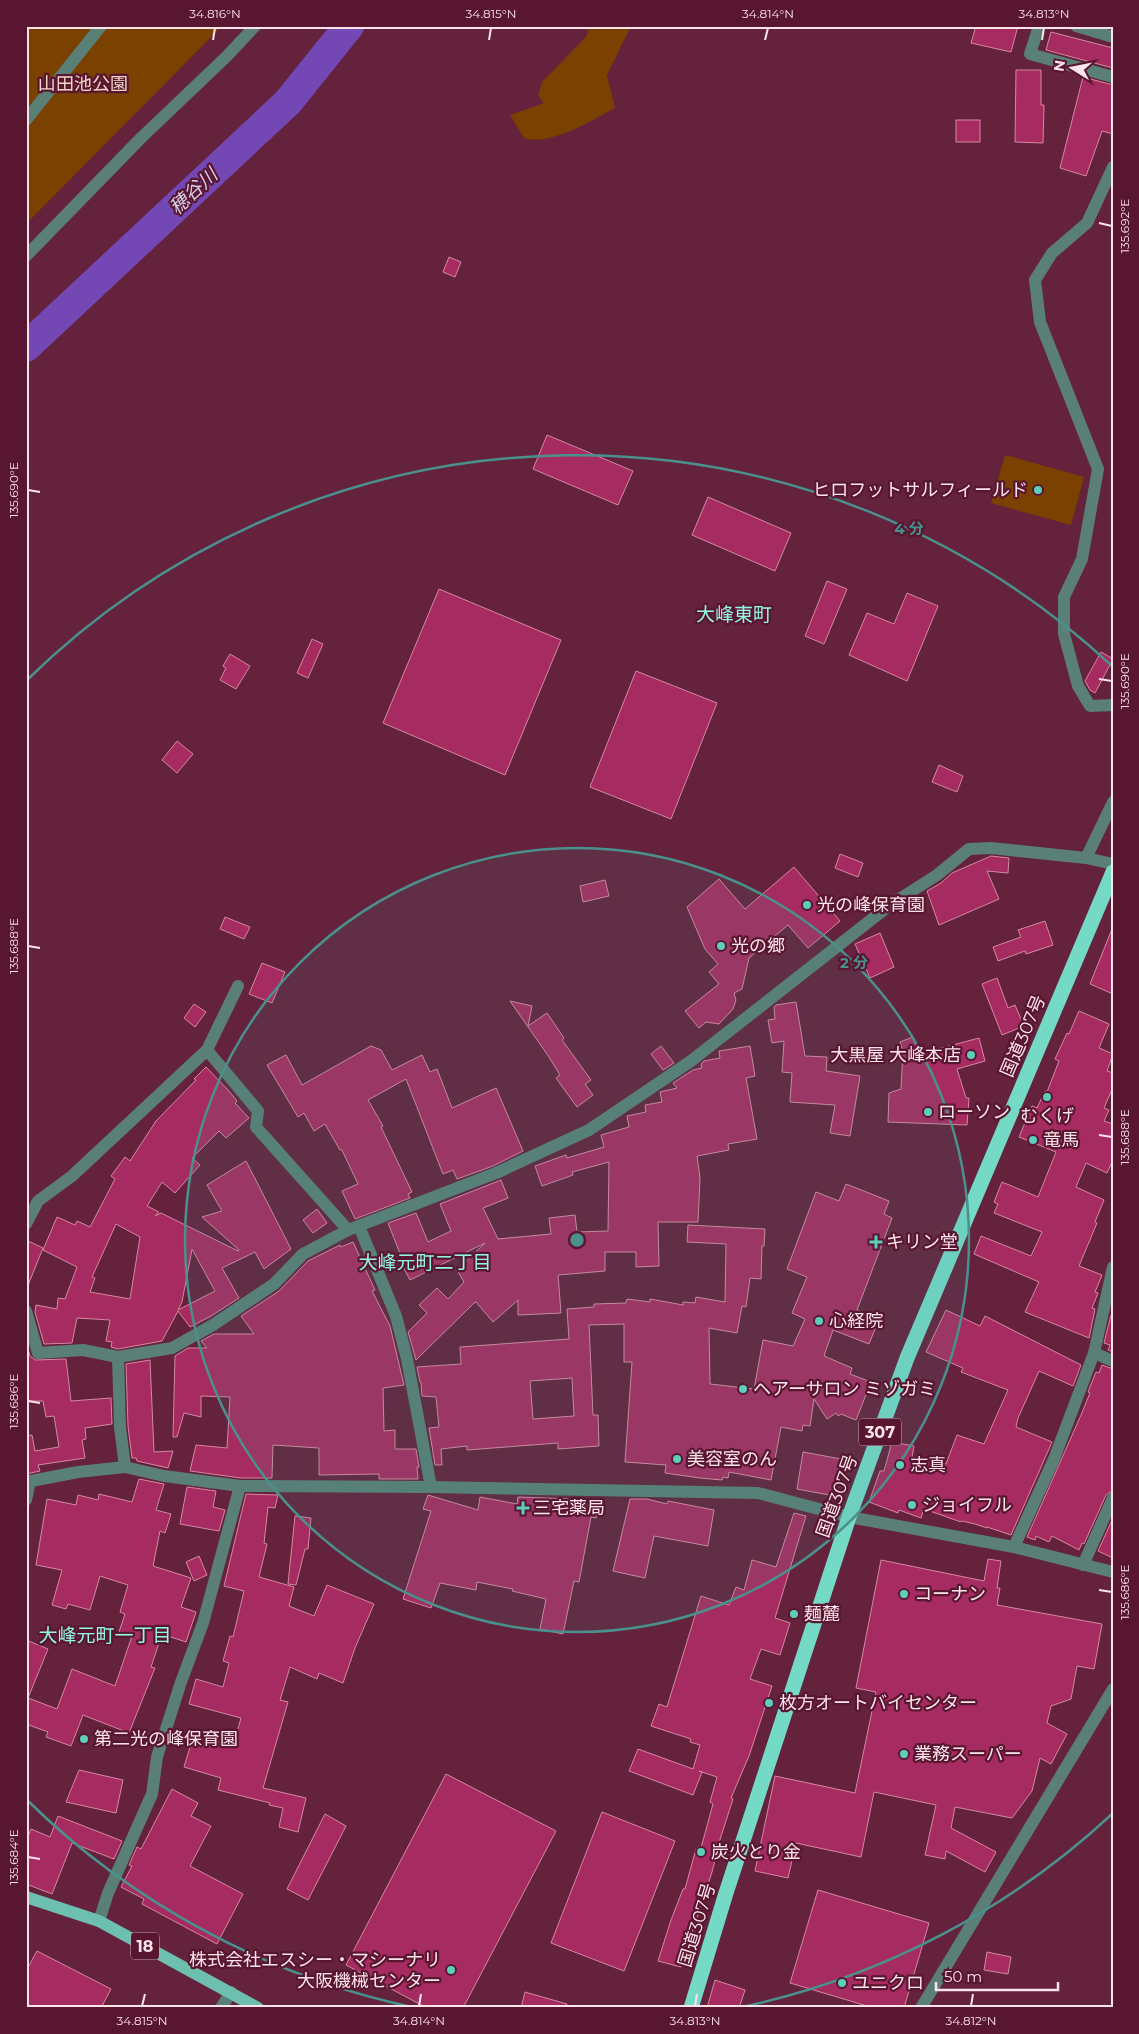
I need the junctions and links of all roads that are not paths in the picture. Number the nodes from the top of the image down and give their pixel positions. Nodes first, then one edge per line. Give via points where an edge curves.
1 (101, 26) edge
2 (255, 26) edge
3 (1039, 26) edge
4 (1076, 26) edge
5 (1113, 37) edge
6 (1113, 77) edge
7 (26, 120) edge
8 (1113, 167) edge
9 (26, 256) edge
10 (1113, 706) edge
11 (1113, 802) edge
12 (1086, 858) junction
13 (1113, 864) edge
14 (1113, 872) edge
15 (238, 986) dead end
16 (208, 1050) junction
17 (26, 1224) edge
18 (354, 1228) junction
19 (1113, 1266) edge
20 (26, 1311) edge
21 (1094, 1353) junction
22 (118, 1357) junction
23 (1113, 1361) edge
24 (125, 1467) junction
25 (28, 1481) edge
26 (240, 1486) junction
27 (431, 1487) junction
28 (1113, 1498) edge
29 (26, 1500) edge
30 (849, 1517) junction
31 (1014, 1547) junction
32 (1083, 1565) junction
33 (1113, 1572) edge
34 (1113, 1689) edge
35 (26, 1897) edge
36 (99, 1921) junction
37 (232, 1992) junction
38 (221, 2008) edge
39 (258, 2008) edge
40 (692, 2008) edge
41 (921, 2008) edge

1 - 7 street
2 - 9 street
3 - 6 street via 1030,54
4 - 5 street
8 - 10 street via 1087,223 1052,253 1035,280 1040,322 1098,469 1082,558 1064,596 1064,634 1078,686 1090,706
11 - 12 street
12 - 13 street
12 - 18 street via 991,848 969,849 937,875 890,905 691,1061 589,1130 496,1173
14 - 30 highway, 国道307号 / 307 via 907,1358
15 - 16 street
16 - 17 street via 72,1176 38,1201
16 - 18 street via 258,1110 256,1127
18 - 22 street via 303,1254 274,1284 172,1348
18 - 27 street via 396,1316 408,1359
19 - 21 street
20 - 22 street via 38,1353 82,1350
21 - 23 street
21 - 31 street via 1054,1460
22 - 24 street
24 - 25 street
24 - 26 street via 164,1476
25 - 29 street
26 - 27 street
26 - 36 street via 203,1623 157,1757 152,1794
27 - 30 street via 758,1493
28 - 32 street
30 - 31 street
30 - 40 highway, 国道307号 / 307 via 729,1884
31 - 32 street
32 - 33 street
34 - 41 street
35 - 36 main road, 18
36 - 37 main road, 18
37 - 38 street
37 - 39 main road, 18

